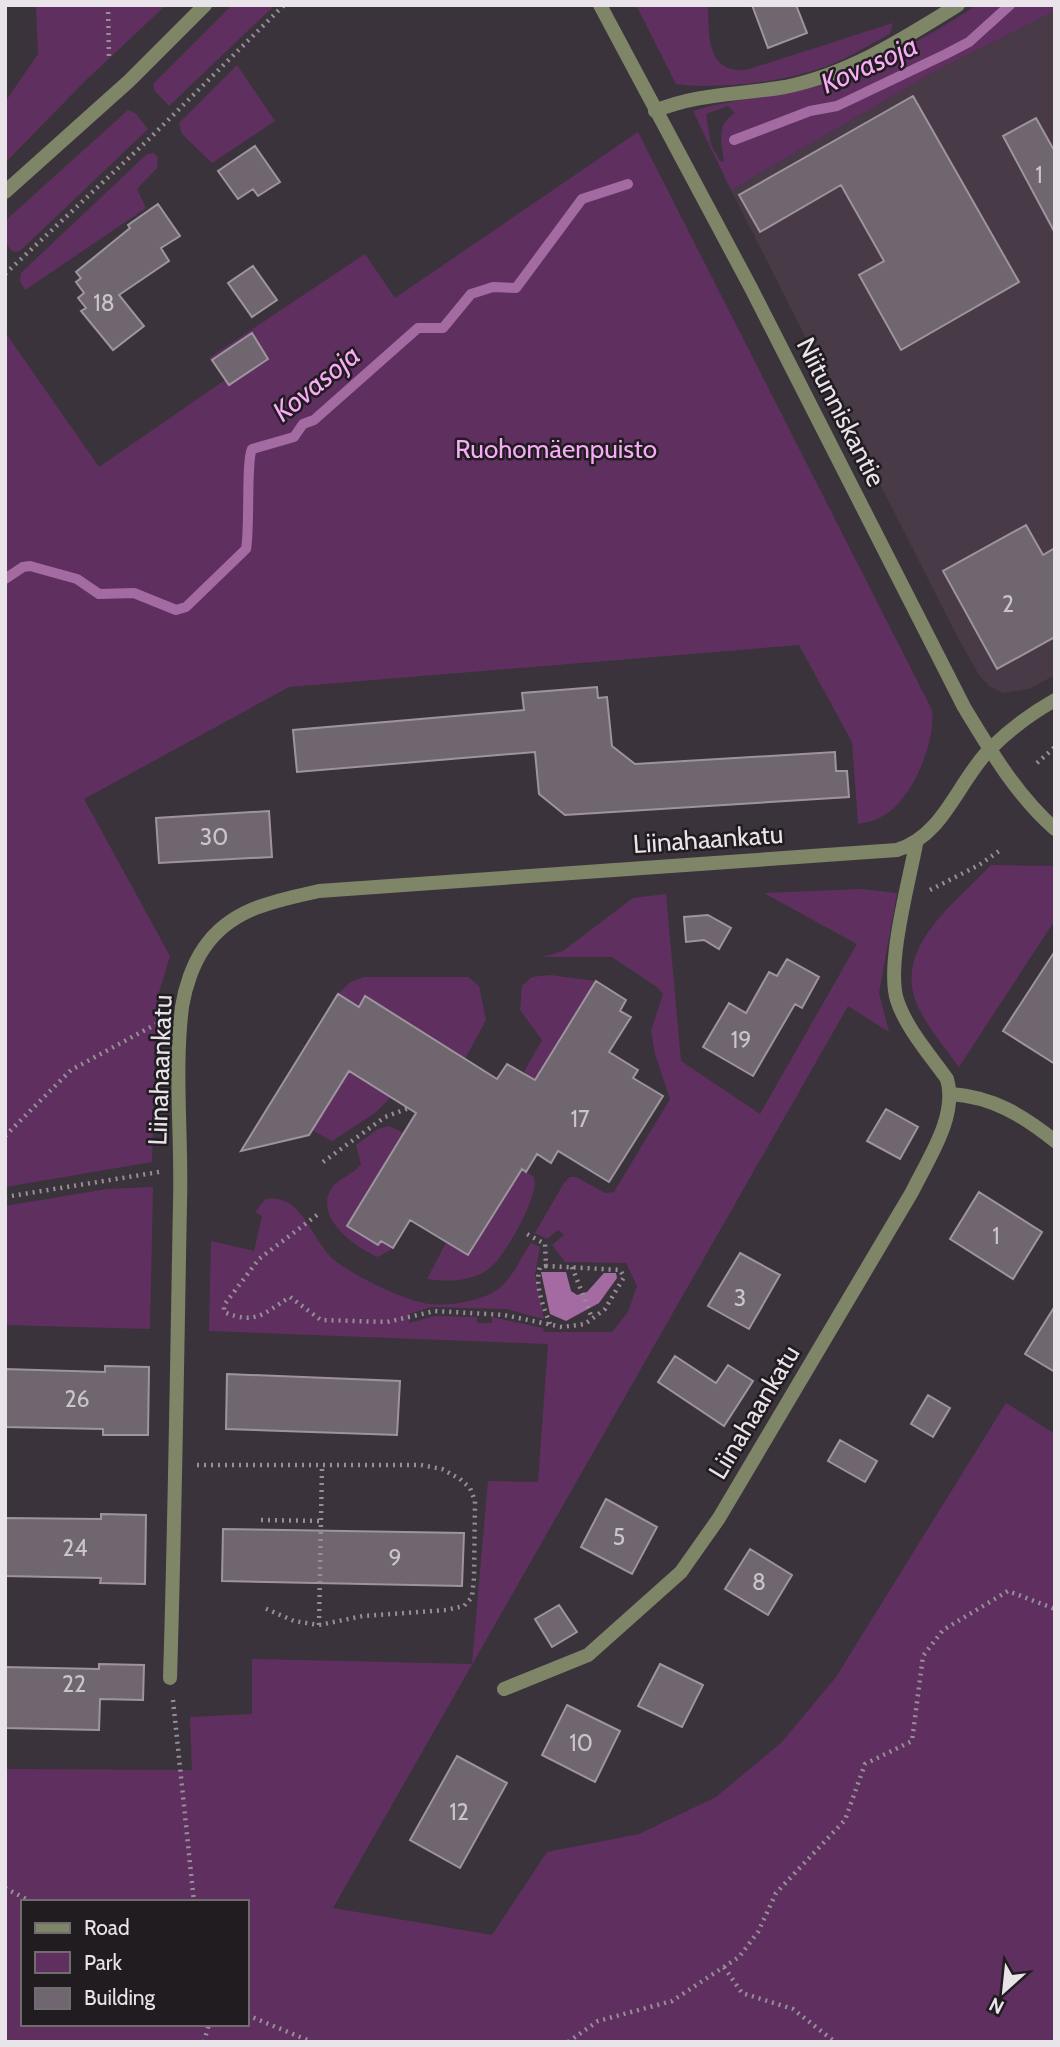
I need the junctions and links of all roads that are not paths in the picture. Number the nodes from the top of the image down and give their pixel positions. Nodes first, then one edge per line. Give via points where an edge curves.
1 (205, 5) edge
2 (600, 5) edge
3 (958, 5) edge
4 (655, 111) junction
5 (5, 192) edge
6 (1055, 700) edge
7 (989, 750) junction
8 (1055, 830) edge
9 (916, 844) junction
10 (951, 1094) junction
11 (1055, 1141) edge
12 (170, 1678) road end
13 (504, 1689) dead end

1 - 5 street via 129,81
2 - 4 street, Niitunniskantie
3 - 4 street via 831,75 784,87 696,97
4 - 7 street, Niitunniskantie
6 - 7 street
7 - 8 street, Niitunniskantie via 1038,815
7 - 9 street
9 - 10 street via 897,949 897,1000 947,1079
9 - 12 street, Liinahaankatu via 897,850 319,891 261,905 229,921 217,933 187,984 180,1034
10 - 11 street via 1006,1106
10 - 13 street, Liinahaankatu via 940,1136 912,1192 719,1518 681,1572 588,1656

